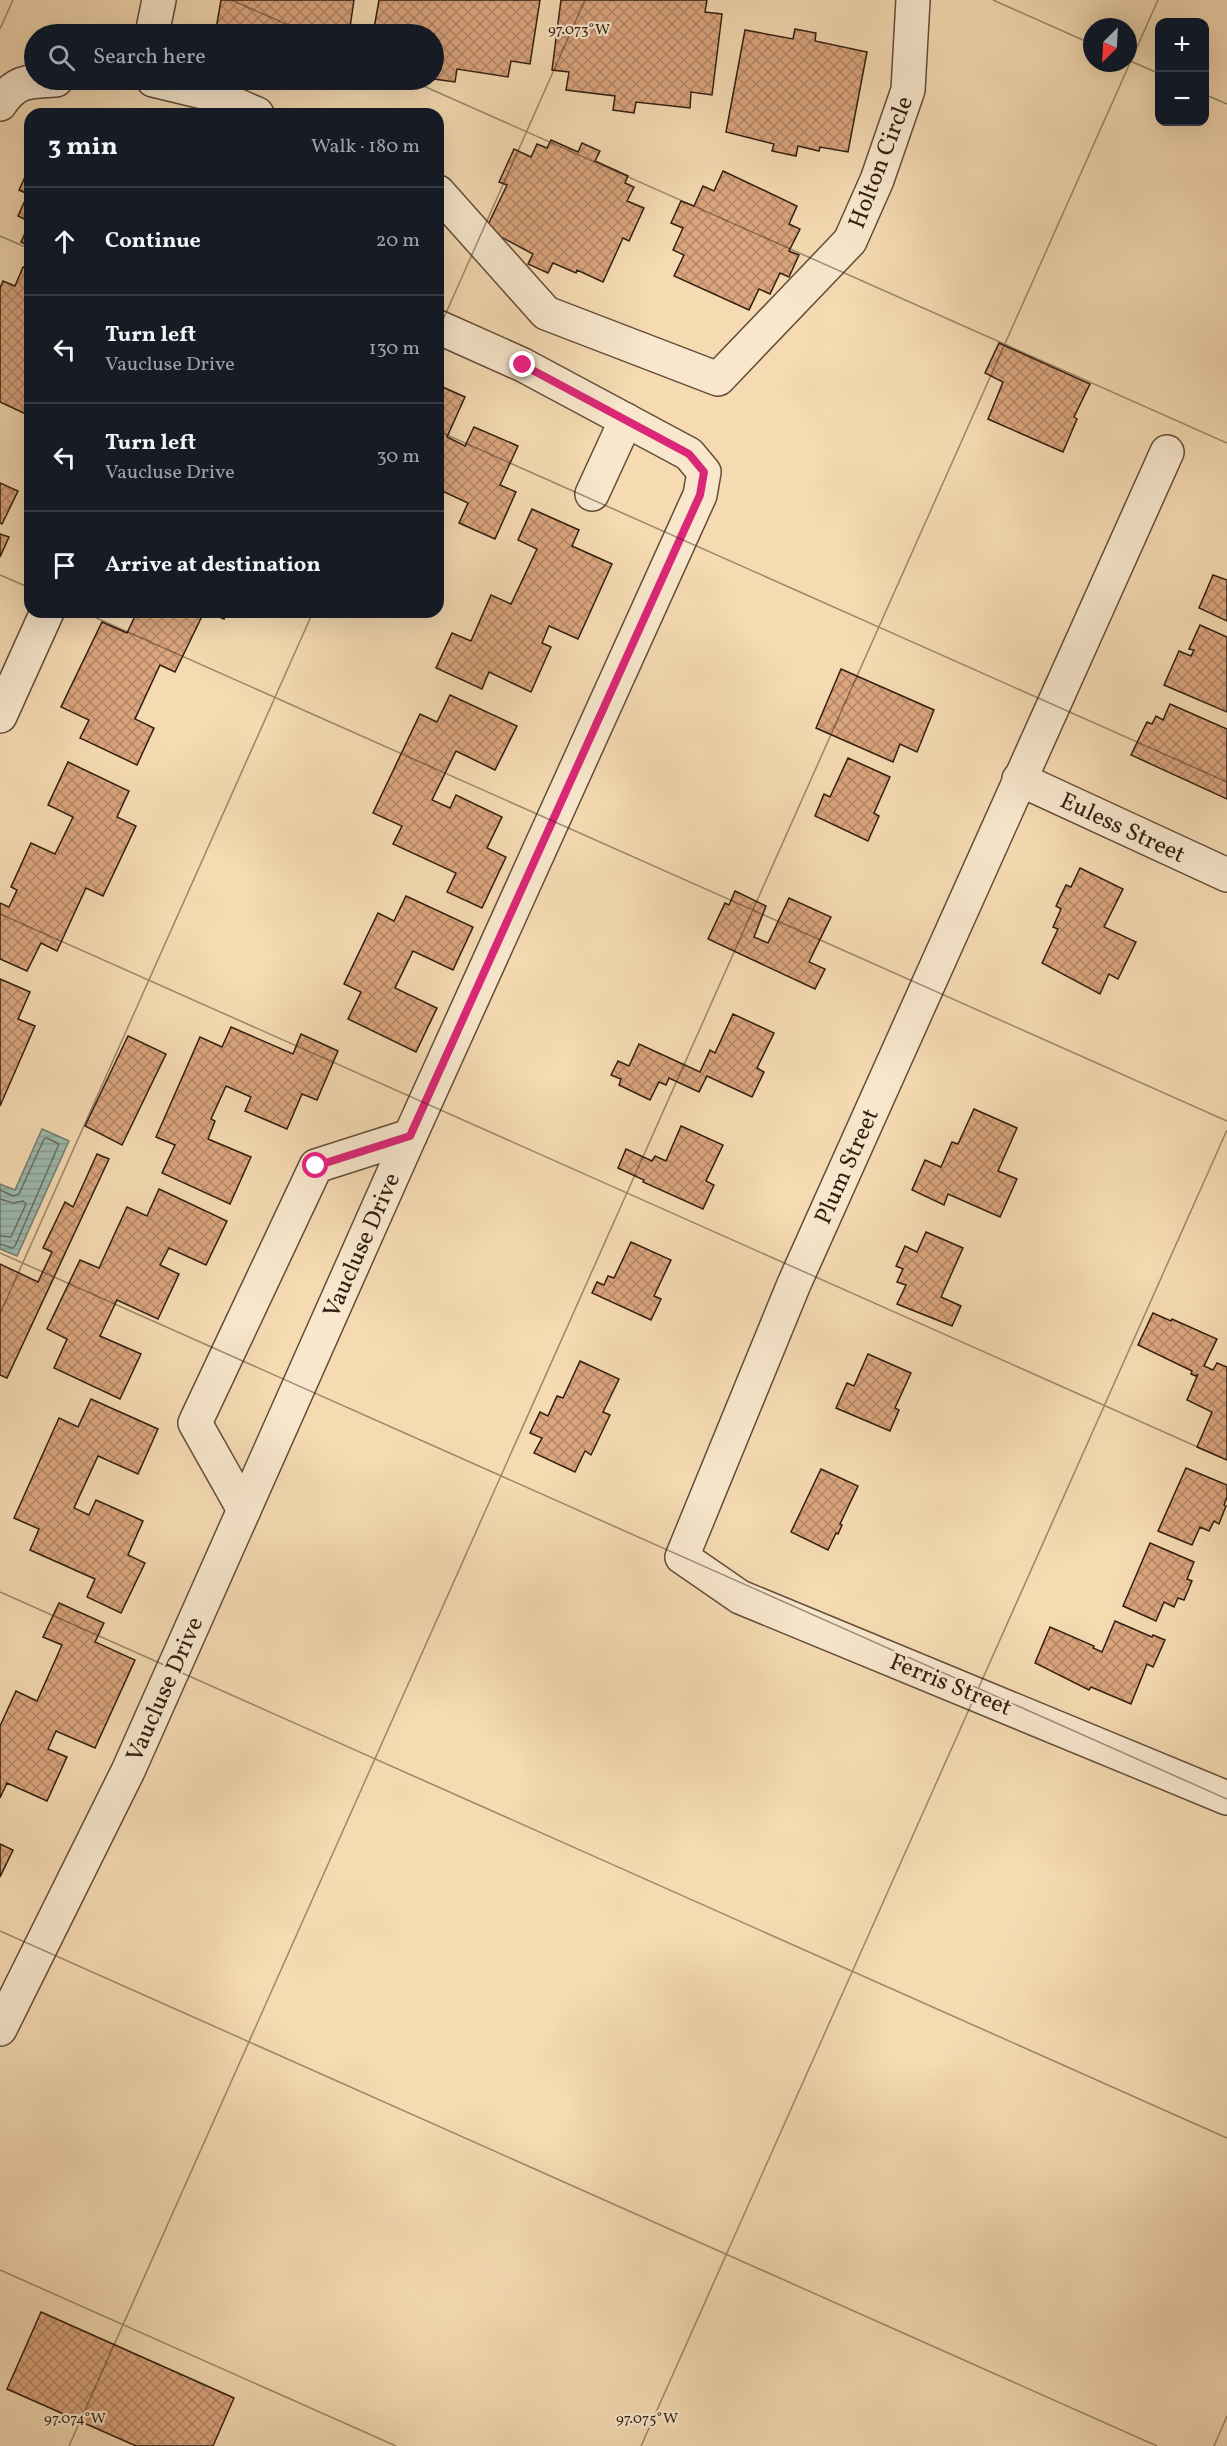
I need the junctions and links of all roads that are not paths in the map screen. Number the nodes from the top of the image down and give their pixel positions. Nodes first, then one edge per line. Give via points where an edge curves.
1 (159, 0) edge
2 (913, 0) edge
3 (154, 24) edge
4 (24, 83) edge
5 (194, 90) edge
6 (0, 104) edge
7 (243, 108) edge
8 (444, 199) edge
9 (444, 330) edge
10 (626, 420) junction
11 (1167, 452) dead end
12 (592, 494) dead end
13 (44, 618) edge
14 (0, 717) edge
15 (1019, 779) junction
16 (1227, 875) edge
17 (410, 1136) junction
18 (244, 1510) junction
19 (682, 1557) joint
20 (1226, 1796) edge
21 (0, 2029) edge

1 - 3 street
2 - 8 street, Holton Circle via 908,90 877,180 850,241 718,379 546,313
4 - 6 street via 9,91
5 - 7 street
9 - 10 street, Vaucluse Drive via 523,365
10 - 12 street
10 - 17 street, Vaucluse Drive via 689,454 704,472 700,495
11 - 15 street, Plum Street
13 - 14 street
15 - 16 street, Euless Street
15 - 19 street, Plum Street via 794,1284
17 - 18 street, Vaucluse Drive
17 - 18 street via 316,1166 195,1422
18 - 21 street, Vaucluse Drive via 128,1771
19 - 20 street, Ferris Street via 740,1597

